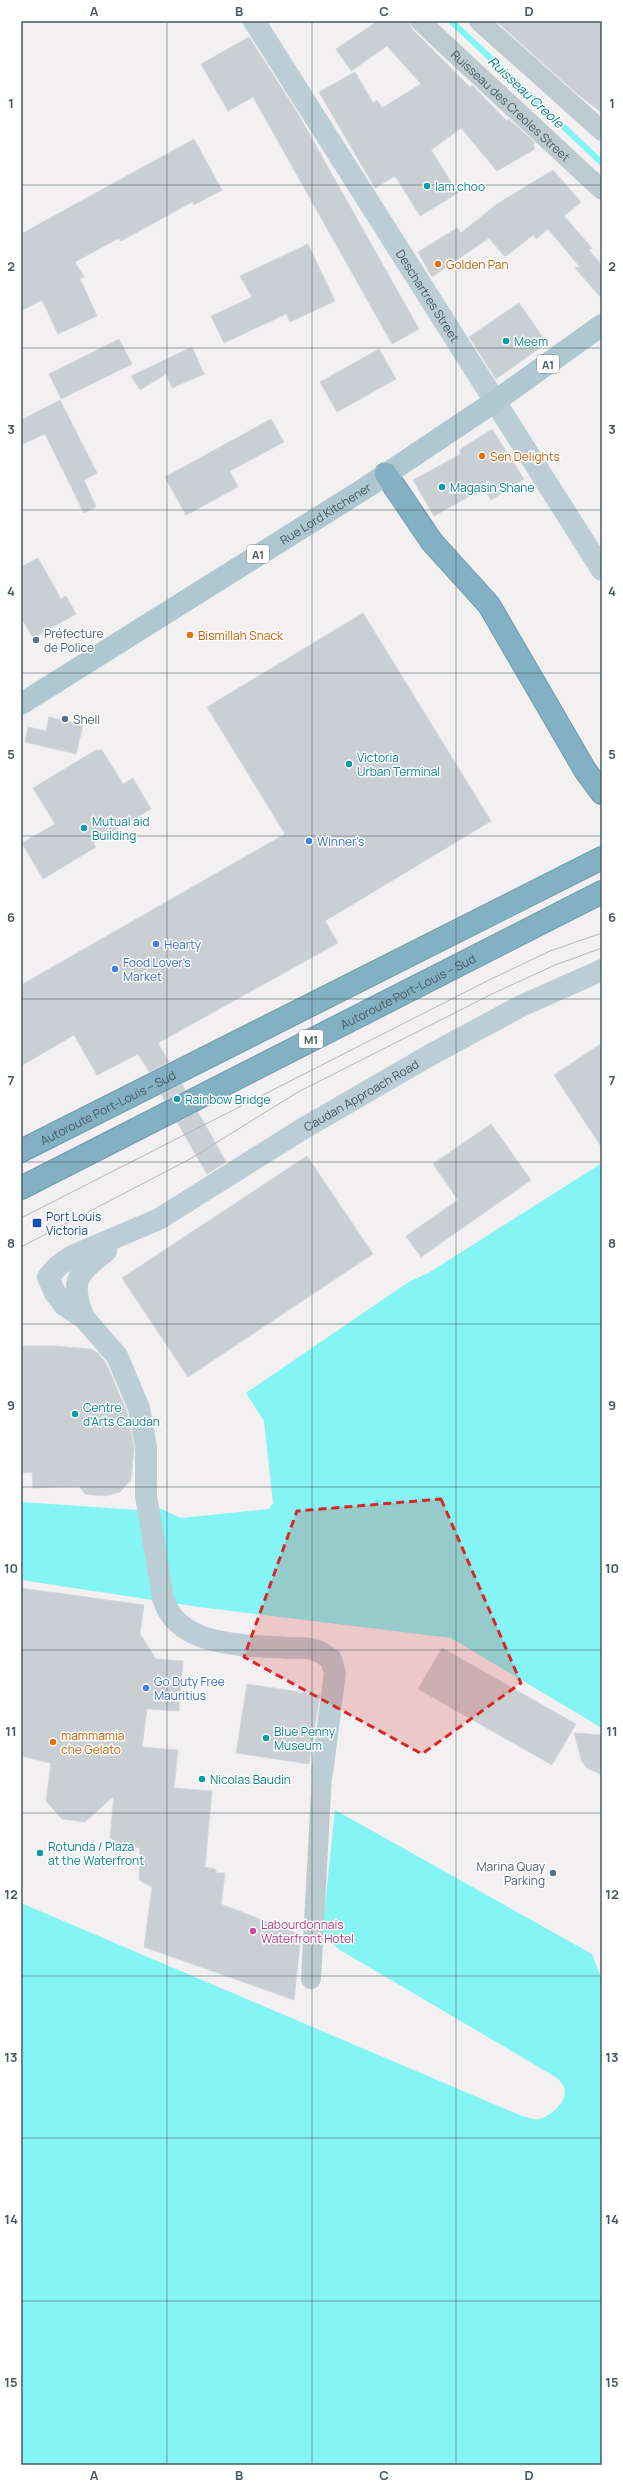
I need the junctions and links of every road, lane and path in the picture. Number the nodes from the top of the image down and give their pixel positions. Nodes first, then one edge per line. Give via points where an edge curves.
1 (254, 21) edge
2 (420, 21) edge
3 (480, 21) edge
4 (602, 131) edge
5 (602, 190) edge
6 (602, 325) edge
7 (494, 402) junction
8 (386, 474) junction
9 (602, 570) edge
10 (21, 704) edge
11 (602, 793) edge
12 (602, 845) edge
13 (602, 858) edge
14 (602, 892) edge
15 (526, 897) junction
16 (602, 906) edge
17 (530, 929) junction
18 (602, 970) edge
19 (21, 1151) edge
20 (21, 1188) edge
21 (128, 1234) junction
22 (84, 1318) junction
23 (322, 1773) joint
24 (311, 1979) dead end

1 - 7 street, Deschartres Street
2 - 5 street, Ruisseau des Creoles Street
3 - 4 street
6 - 7 main road, Rue Lord Kitchener / A1
7 - 8 main road, Rue Lord Kitchener / A1
7 - 9 street, Deschartres Street
8 - 10 main road, Rue Lord Kitchener / A1
8 - 11 highway via 432,542 489,605 585,770
12 - 15 highway
13 - 15 highway, Autoroute Port-Louis – Sud / M1
14 - 17 highway, Autoroute Port-Louis – Sud / M1
15 - 19 highway, Autoroute Port-Louis – Sud / M1
16 - 17 highway
17 - 20 highway, Autoroute Port-Louis – Sud / M1
18 - 21 street, Caudan Approach Road via 521,1006 387,1079 159,1219
21 - 22 street via 83,1268 77,1283 77,1298
21 - 22 street via 72,1256 48,1277 64,1305
22 - 23 street via 122,1363 139,1408 146,1447 148,1506 166,1607 180,1625 201,1636 230,1644 315,1650 331,1659 335,1673
23 - 24 street

